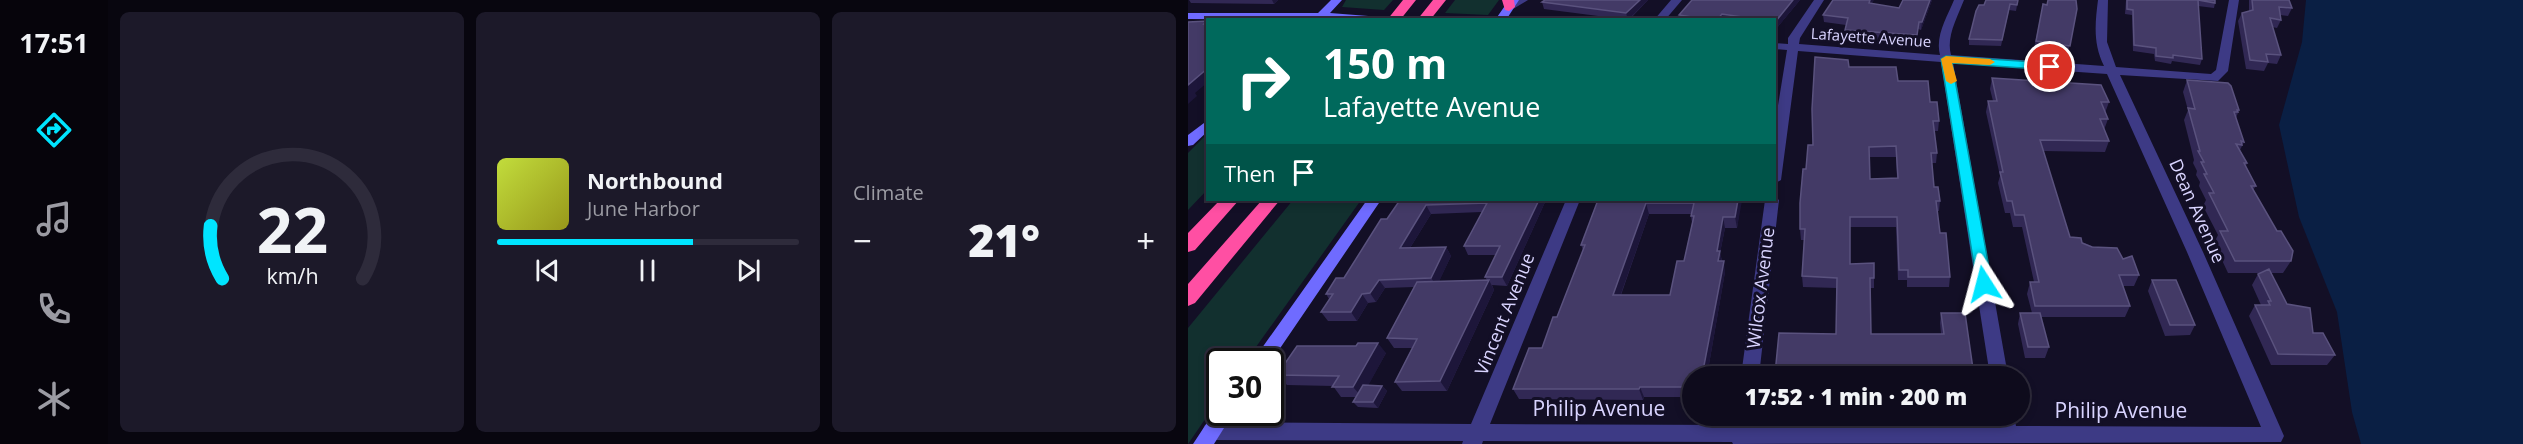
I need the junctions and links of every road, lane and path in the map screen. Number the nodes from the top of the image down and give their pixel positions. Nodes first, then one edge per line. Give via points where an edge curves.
1 (1337, 0) edge
2 (1410, 0) edge
3 (1440, 0) edge
4 (1523, 0) edge
5 (1677, 0) edge
6 (1819, 0) edge
7 (1959, 0) edge
8 (2103, 0) edge
9 (2234, 0) edge
10 (1510, 2) edge
11 (1188, 16) edge
12 (1319, 18) edge
13 (1359, 18) edge
14 (1395, 18) edge
15 (1425, 18) edge
16 (1501, 18) edge
17 (1661, 18) edge
18 (1776, 46) edge
19 (1792, 48) junction
20 (1946, 59) junction
21 (2111, 71) junction
22 (1206, 126) edge
23 (1188, 142) edge
24 (1776, 165) edge
25 (1229, 201) edge
26 (1270, 201) edge
27 (1373, 201) edge
28 (1574, 201) edge
29 (1772, 201) edge
30 (1216, 215) junction
31 (1188, 237) edge
32 (1188, 245) edge
33 (1188, 298) edge
34 (1271, 348) edge
35 (1751, 366) edge
36 (1997, 366) edge
37 (1743, 431) edge
38 (2008, 431) edge
39 (2274, 436) joint
40 (1207, 438) edge
41 (1475, 438) edge

1 - 12 street
2 - 14 highway
3 - 15 highway
4 - 10 street
5 - 17 street
6 - 19 street via 1794,38
7 - 20 street via 1945,37
8 - 21 street, Dean Avenue via 2100,43
9 - 21 street, Lafayette Avenue via 2222,71 2216,77
10 - 16 street
11 - 12 street
12 - 13 street
18 - 19 street, Lafayette Avenue
19 - 20 street, Lafayette Avenue
19 - 24 street
20 - 21 street, Lafayette Avenue
20 - 36 street
21 - 39 street, Dean Avenue
22 - 23 street
25 - 30 highway
26 - 33 highway
27 - 34 street
28 - 41 street, Vincent Avenue
29 - 35 street, Wilcox Avenue
30 - 31 highway
30 - 32 highway
37 - 38 street, Philip Avenue
37 - 41 street, Philip Avenue
38 - 39 street, Philip Avenue
40 - 41 street, Philip Avenue

